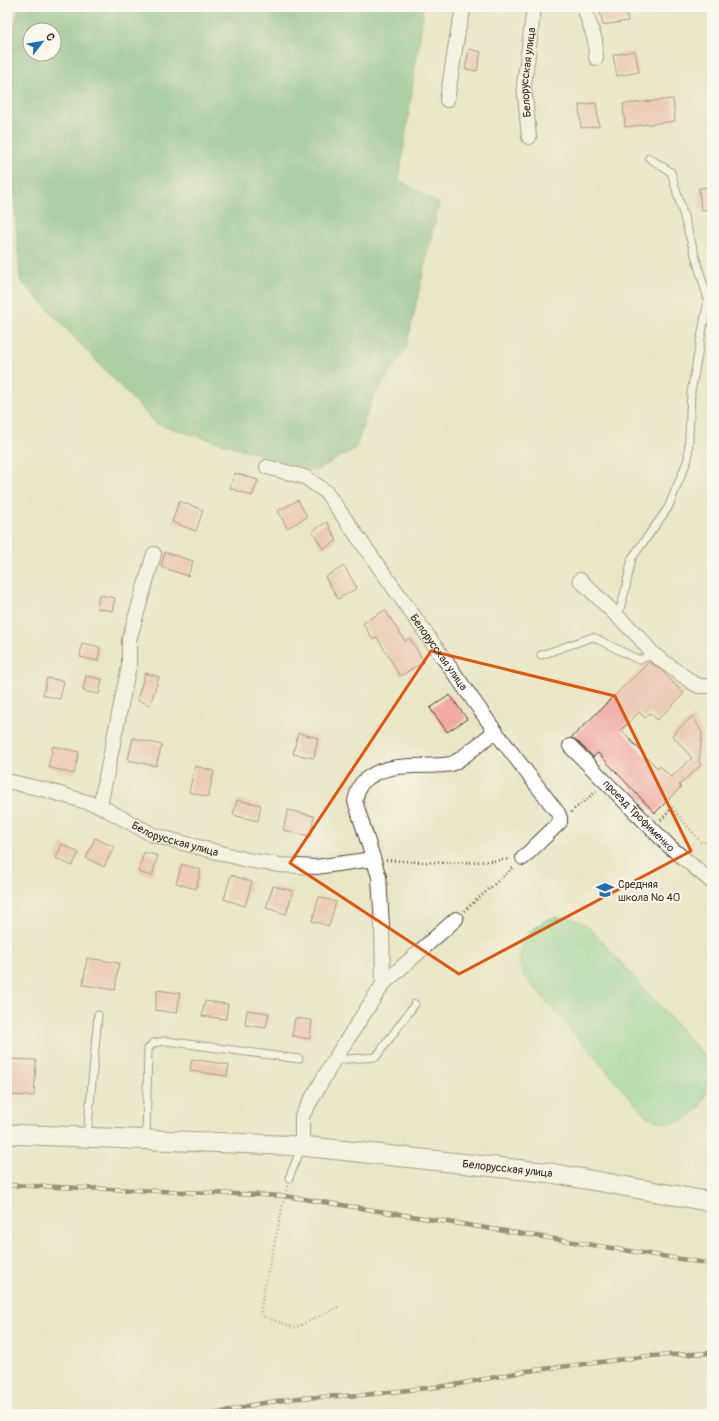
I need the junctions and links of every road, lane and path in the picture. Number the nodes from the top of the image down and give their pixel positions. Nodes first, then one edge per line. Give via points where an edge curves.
1 (464, 7) edge
2 (534, 7) edge
3 (584, 7) edge
4 (596, 58) dead end
5 (447, 100) dead end
6 (529, 137) dead end
7 (649, 158) dead end
8 (267, 467) dead end
9 (154, 554) dead end
10 (580, 580) dead end
11 (618, 617) junction
12 (653, 654) junction
13 (541, 655) dead end
14 (712, 686) edge
15 (495, 731) junction
16 (570, 746) dead end
17 (7, 781) edge
18 (607, 783) junction
19 (100, 806) junction
20 (560, 822) junction
21 (652, 829) junction
22 (712, 843) edge
23 (523, 858) junction
24 (373, 859) junction
25 (712, 882) edge
26 (456, 919) joint
27 (383, 984) junction
28 (415, 1004) dead end
29 (98, 1015) dead end
30 (299, 1059) dead end
31 (334, 1060) junction
32 (7, 1134) edge
33 (87, 1138) junction
34 (146, 1141) junction
35 (302, 1146) junction
36 (289, 1178) joint
37 (712, 1202) edge
38 (340, 1306) dead end

1 - 5 street
2 - 6 street, Белорусская улица via 524,85
3 - 4 street via 595,40
7 - 11 lane via 671,172 708,300 691,392 688,459 668,508 632,558
8 - 15 street, Белорусская улица via 305,478 326,492
9 - 19 street via 129,640 129,666
10 - 11 street
11 - 12 street
12 - 13 lane via 639,660 593,637
12 - 14 street via 693,683 699,686
15 - 20 street, Белорусская улица via 558,813
15 - 24 street via 453,764 388,768 362,782 356,801
16 - 18 street, проезд Трофименко
17 - 19 street, Белорусская улица
18 - 20 path
18 - 21 street, проезд Трофименко
19 - 24 street, Белорусская улица via 153,835 247,860 316,867
20 - 23 street
21 - 22 path via 672,808 701,842
21 - 25 street, проезд Трофименко
23 - 24 path via 424,863
23 - 26 path
24 - 27 street via 379,877
26 - 27 street
27 - 31 street
28 - 31 lane via 376,1057
29 - 33 lane
30 - 34 lane via 166,1041 153,1043 148,1049
31 - 35 street via 302,1116
32 - 33 main road, Белорусская улица
33 - 34 main road, Белорусская улица
34 - 35 main road, Белорусская улица
35 - 36 lane
35 - 37 main road, Белорусская улица via 551,1173
36 - 38 path via 260,1315 295,1328

